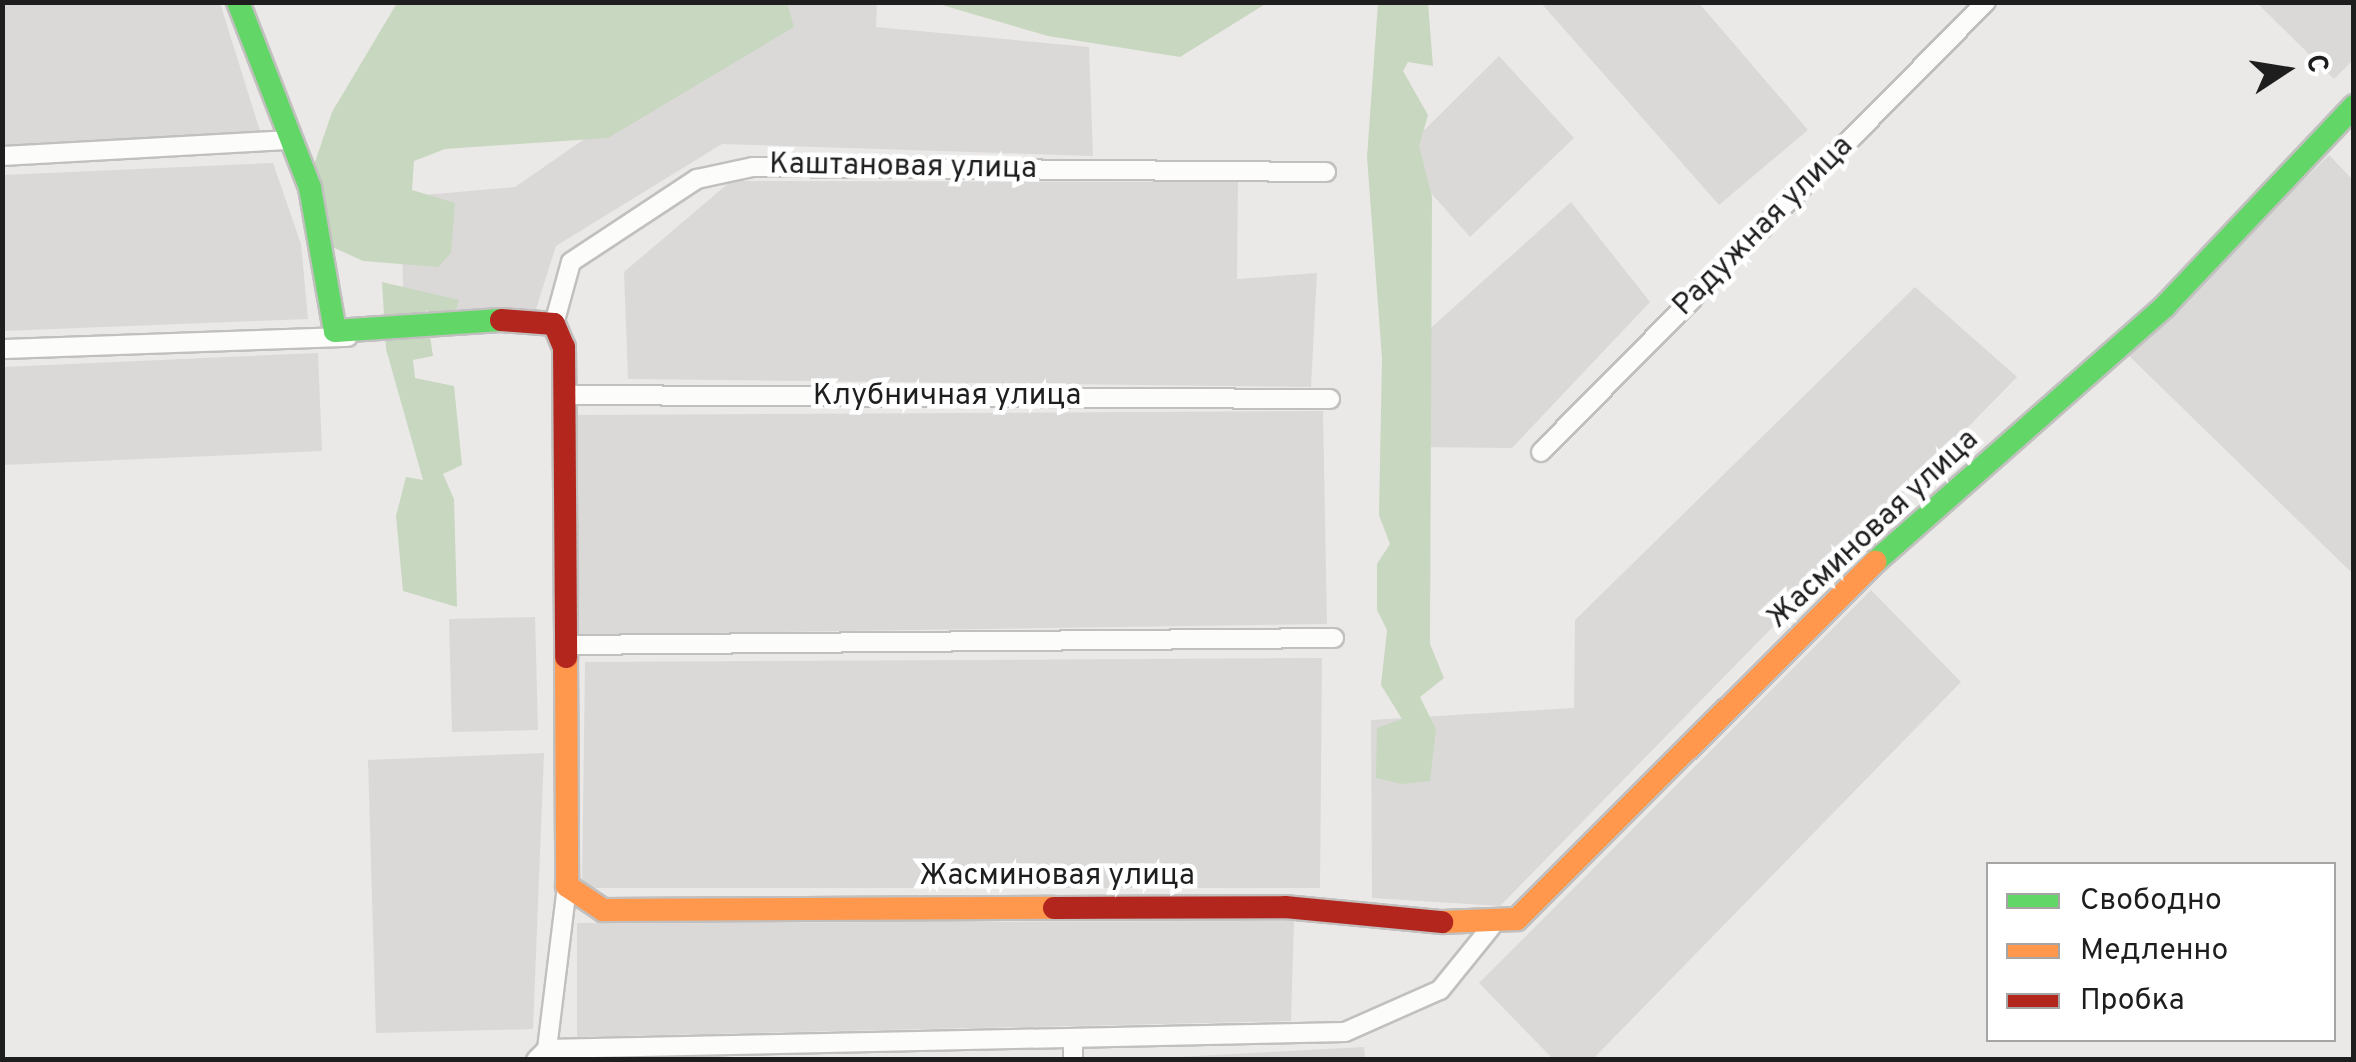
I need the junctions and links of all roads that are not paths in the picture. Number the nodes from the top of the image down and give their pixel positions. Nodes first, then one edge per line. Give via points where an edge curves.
1 (238, 2) edge
2 (1986, 2) edge
3 (2354, 106) edge
4 (291, 140) junction
5 (2, 156) edge
6 (1326, 172) dead end
7 (554, 324) junction
8 (354, 337) junction
9 (2, 349) edge
10 (564, 395) junction
11 (1330, 399) dead end
12 (1542, 452) dead end
13 (1334, 638) dead end
14 (566, 645) junction
15 (567, 886) junction
16 (1491, 927) junction
17 (1072, 1038) junction
18 (542, 1054) edge
19 (1073, 1060) edge

1 - 4 street
2 - 12 street, Радужная улица
3 - 16 street, Жасминовая улица via 2165,306 1868,568 1544,900
4 - 5 street
4 - 8 street via 318,220 326,318
6 - 7 street, Каштановая улица via 754,167 697,179 570,262
7 - 8 street via 538,318
7 - 10 street
8 - 9 street
10 - 11 street, Клубничная улица
10 - 14 street
13 - 14 street
14 - 15 street
15 - 16 street, Жасминовая улица via 603,910 1285,906
15 - 18 street
16 - 17 street via 1440,990 1345,1032
17 - 18 street
17 - 19 street

